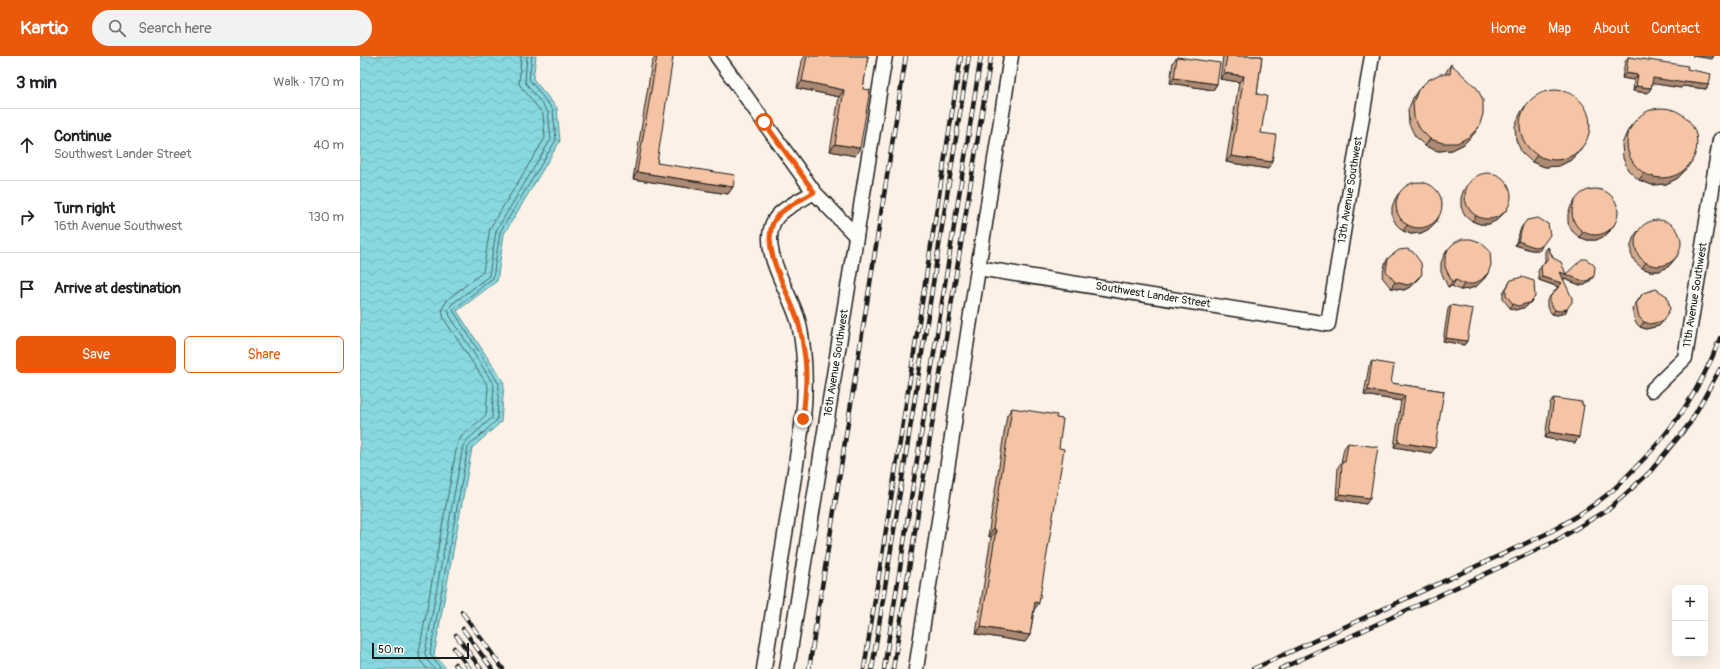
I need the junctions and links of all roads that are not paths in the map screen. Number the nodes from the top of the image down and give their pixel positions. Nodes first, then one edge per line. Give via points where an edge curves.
1 (717, 56) edge
2 (885, 56) edge
3 (1011, 56) edge
4 (1372, 56) edge
5 (1720, 140) edge
6 (814, 192) junction
7 (856, 236) junction
8 (978, 268) junction
9 (1328, 324) joint
10 (1652, 390) dead end
11 (764, 669) edge
12 (787, 669) edge
13 (916, 669) edge

1 - 6 street
2 - 7 street, 16th Avenue Southwest
3 - 8 street
4 - 9 street, 13th Avenue Southwest
5 - 10 street, 11th Avenue Southwest via 1685,358
6 - 7 street
6 - 11 street via 781,213 773,222 770,235 771,254 799,322 805,354 805,391 803,419
7 - 12 street, 16th Avenue Southwest
8 - 9 street, Southwest Lander Street
8 - 13 street

